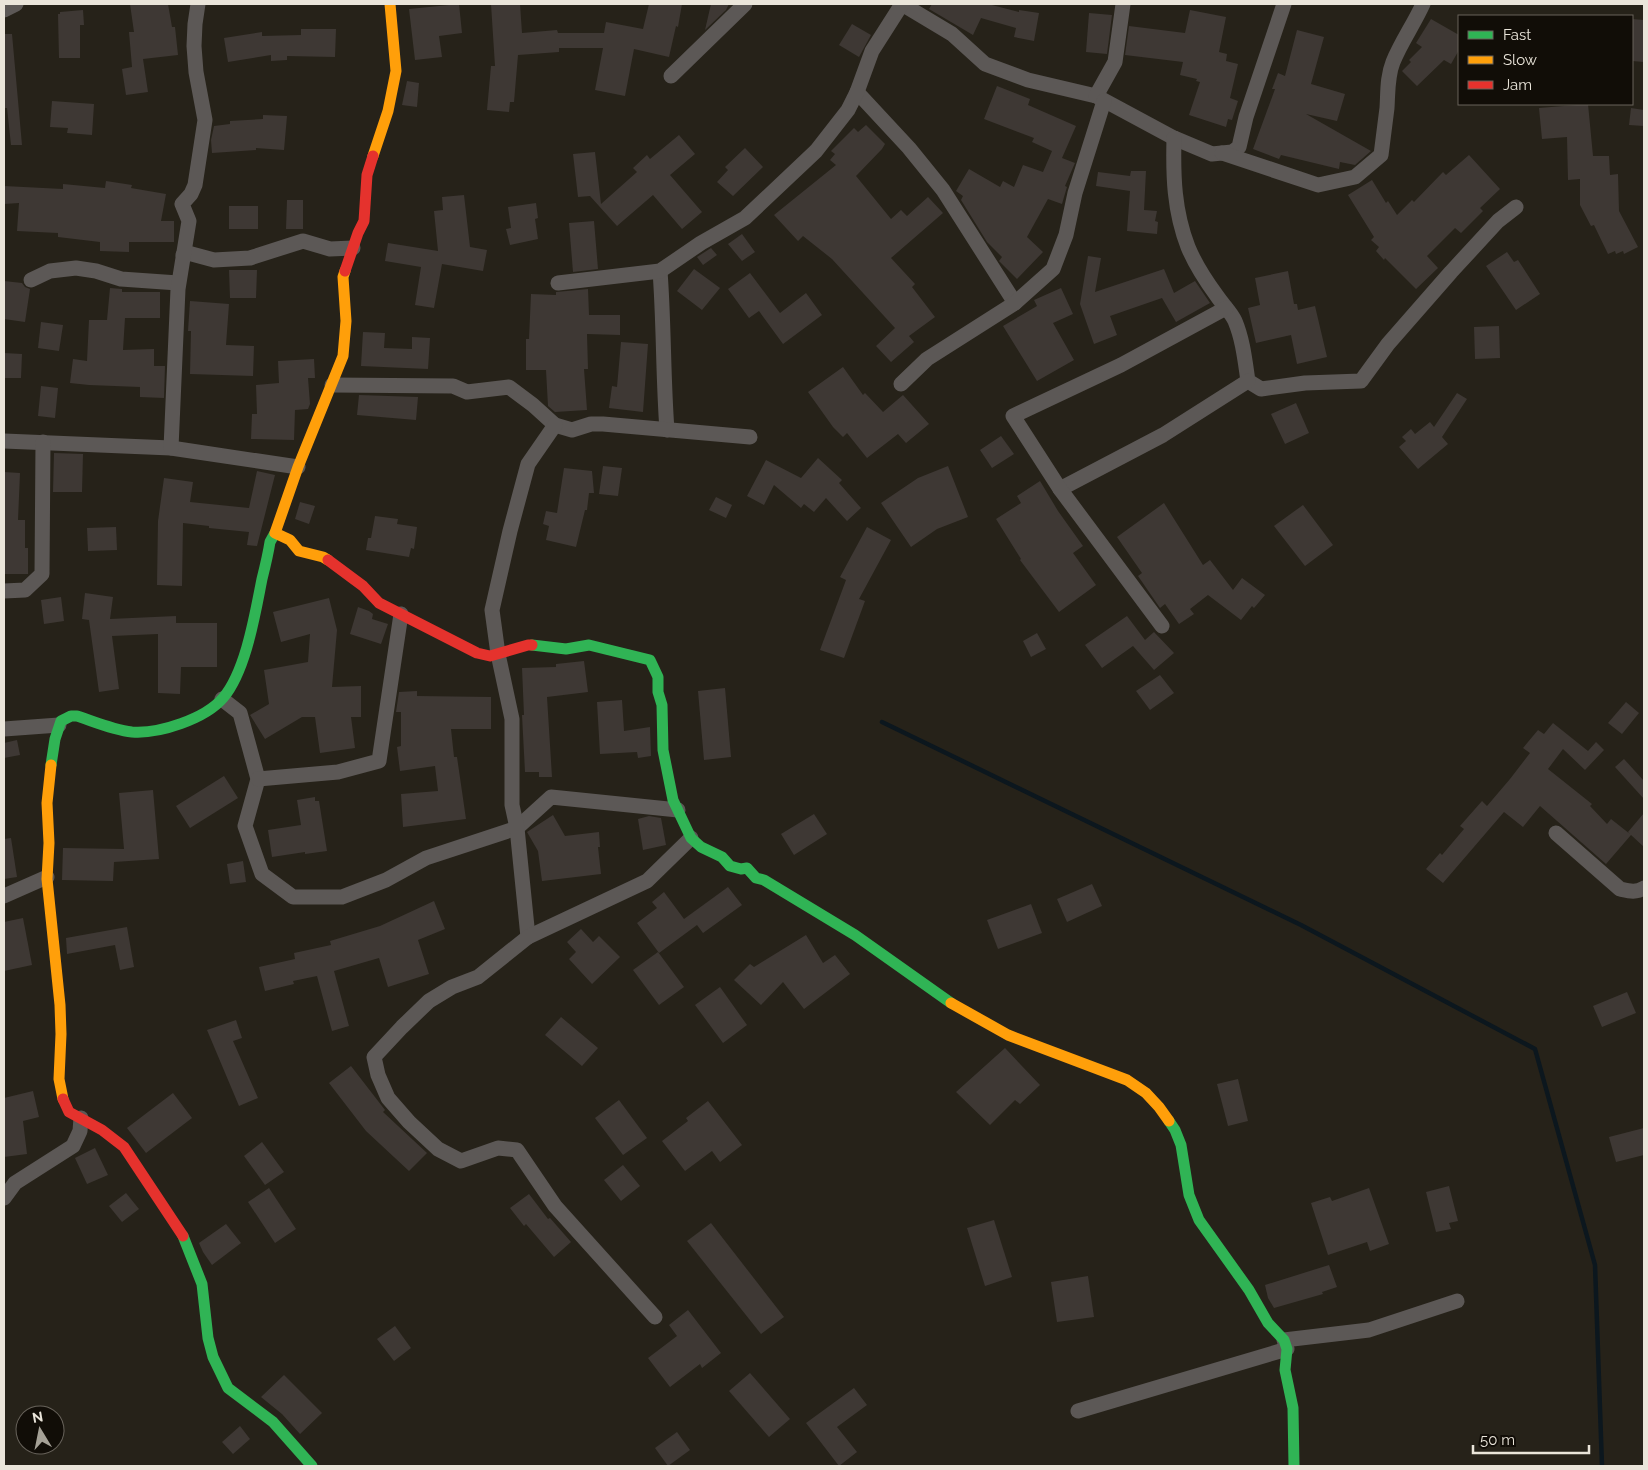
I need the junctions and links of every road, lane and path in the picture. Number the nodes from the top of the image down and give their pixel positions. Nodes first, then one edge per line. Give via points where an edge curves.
1 (16, 4) edge
2 (198, 4) edge
3 (390, 4) edge
4 (745, 4) edge
5 (902, 4) edge
6 (1123, 4) edge
7 (1284, 4) edge
8 (1423, 4) edge
9 (4, 10) edge
10 (671, 76) dead end
11 (857, 92) junction
12 (1100, 98) junction
13 (1174, 138) junction
14 (1222, 152) junction
15 (1516, 207) dead end
16 (353, 248) junction
17 (183, 256) junction
18 (660, 271) junction
19 (31, 280) dead end
20 (178, 283) junction
21 (558, 283) dead end
22 (1015, 303) junction
23 (1226, 308) junction
24 (1248, 381) junction
25 (901, 384) dead end
26 (332, 385) junction
27 (555, 425) junction
28 (667, 430) junction
29 (750, 437) dead end
30 (4, 441) edge
31 (44, 442) junction
32 (171, 448) junction
33 (298, 467) junction
34 (1060, 489) junction
35 (275, 533) junction
36 (4, 591) edge
37 (401, 614) junction
38 (1162, 626) dead end
39 (498, 654) junction
40 (222, 699) junction
41 (59, 725) junction
42 (4, 729) edge
43 (258, 778) junction
44 (678, 810) junction
45 (516, 828) junction
46 (1556, 833) dead end
47 (691, 838) junction
48 (47, 877) junction
49 (1644, 888) edge
50 (4, 896) edge
51 (528, 937) junction
52 (81, 1118) junction
53 (4, 1198) edge
54 (1457, 1301) dead end
55 (655, 1317) dead end
56 (1285, 1345) junction
57 (1078, 1411) dead end
58 (1289, 1465) edge
59 (312, 1466) edge

1 - 9 street
2 - 17 street via 194,46 205,120 196,185 182,204 189,221
3 - 16 street via 396,71 388,111 368,175 364,221
4 - 10 street
5 - 11 street via 872,51
5 - 12 street via 952,34 986,64 1028,80
6 - 12 street via 1115,62
7 - 14 street via 1239,147 1232,152
8 - 14 street via 1391,69 1381,155 1355,177 1318,185
11 - 18 street via 848,110 816,151 745,218 701,242
11 - 22 street via 943,190
12 - 13 street
12 - 22 street via 1066,235 1053,269
13 - 14 street via 1212,154
13 - 23 street via 1173,180 1180,225 1199,268
15 - 24 street via 1498,221 1451,272 1388,344 1361,381 1305,382 1261,389
16 - 17 street via 330,249 303,241 250,258 214,260 188,253
16 - 26 street via 344,277 345,343
17 - 20 street
18 - 21 street
18 - 28 street
19 - 20 street via 50,271 76,268 121,279
20 - 32 street
22 - 25 street via 927,359
23 - 24 street via 1241,340
23 - 34 street via 1121,365 1013,416
24 - 34 street via 1163,435
26 - 27 street via 453,386 467,392 509,388
26 - 33 street
27 - 28 street via 572,430 591,424
27 - 39 street via 528,464 510,531 492,610
28 - 29 street
30 - 31 street
31 - 32 street
31 - 36 street via 42,574 26,590
32 - 33 street
33 - 35 street
34 - 38 street
35 - 37 street via 290,540 299,551 323,557 364,586 379,603
35 - 40 street via 270,542 254,620 236,674
37 - 39 street via 468,650 490,656
37 - 43 street via 379,761 338,772
39 - 44 street via 528,645 566,649 589,645 650,660 658,677 663,750
39 - 45 street via 512,719 512,805
40 - 41 street via 183,723 155,731 117,728 77,716 65,718
40 - 43 street via 240,714
41 - 42 street
41 - 48 street via 47,799
43 - 45 street via 245,826 262,874 293,898 342,898 386,880 426,858
44 - 45 street via 552,797
44 - 47 street
45 - 51 street
46 - 49 street via 1620,889 1630,892
47 - 51 street via 647,881
47 - 56 street via 722,857 730,866 748,868 756,878 855,935 981,1021 1008,1035 1126,1080 1146,1093 1175,1130 1199,1220
48 - 50 street
48 - 52 street via 61,1026 58,1064 61,1095 69,1112
51 - 55 street via 478,977 452,987 429,1002 374,1057 378,1075 388,1098 438,1149 461,1161 498,1148 517,1150 555,1206
52 - 53 street via 80,1131 73,1146 14,1183
52 - 59 street via 122,1142 181,1232 202,1284 208,1338 228,1388 273,1422
54 - 56 street via 1369,1330
56 - 57 street
56 - 58 street via 1285,1370 1293,1408

